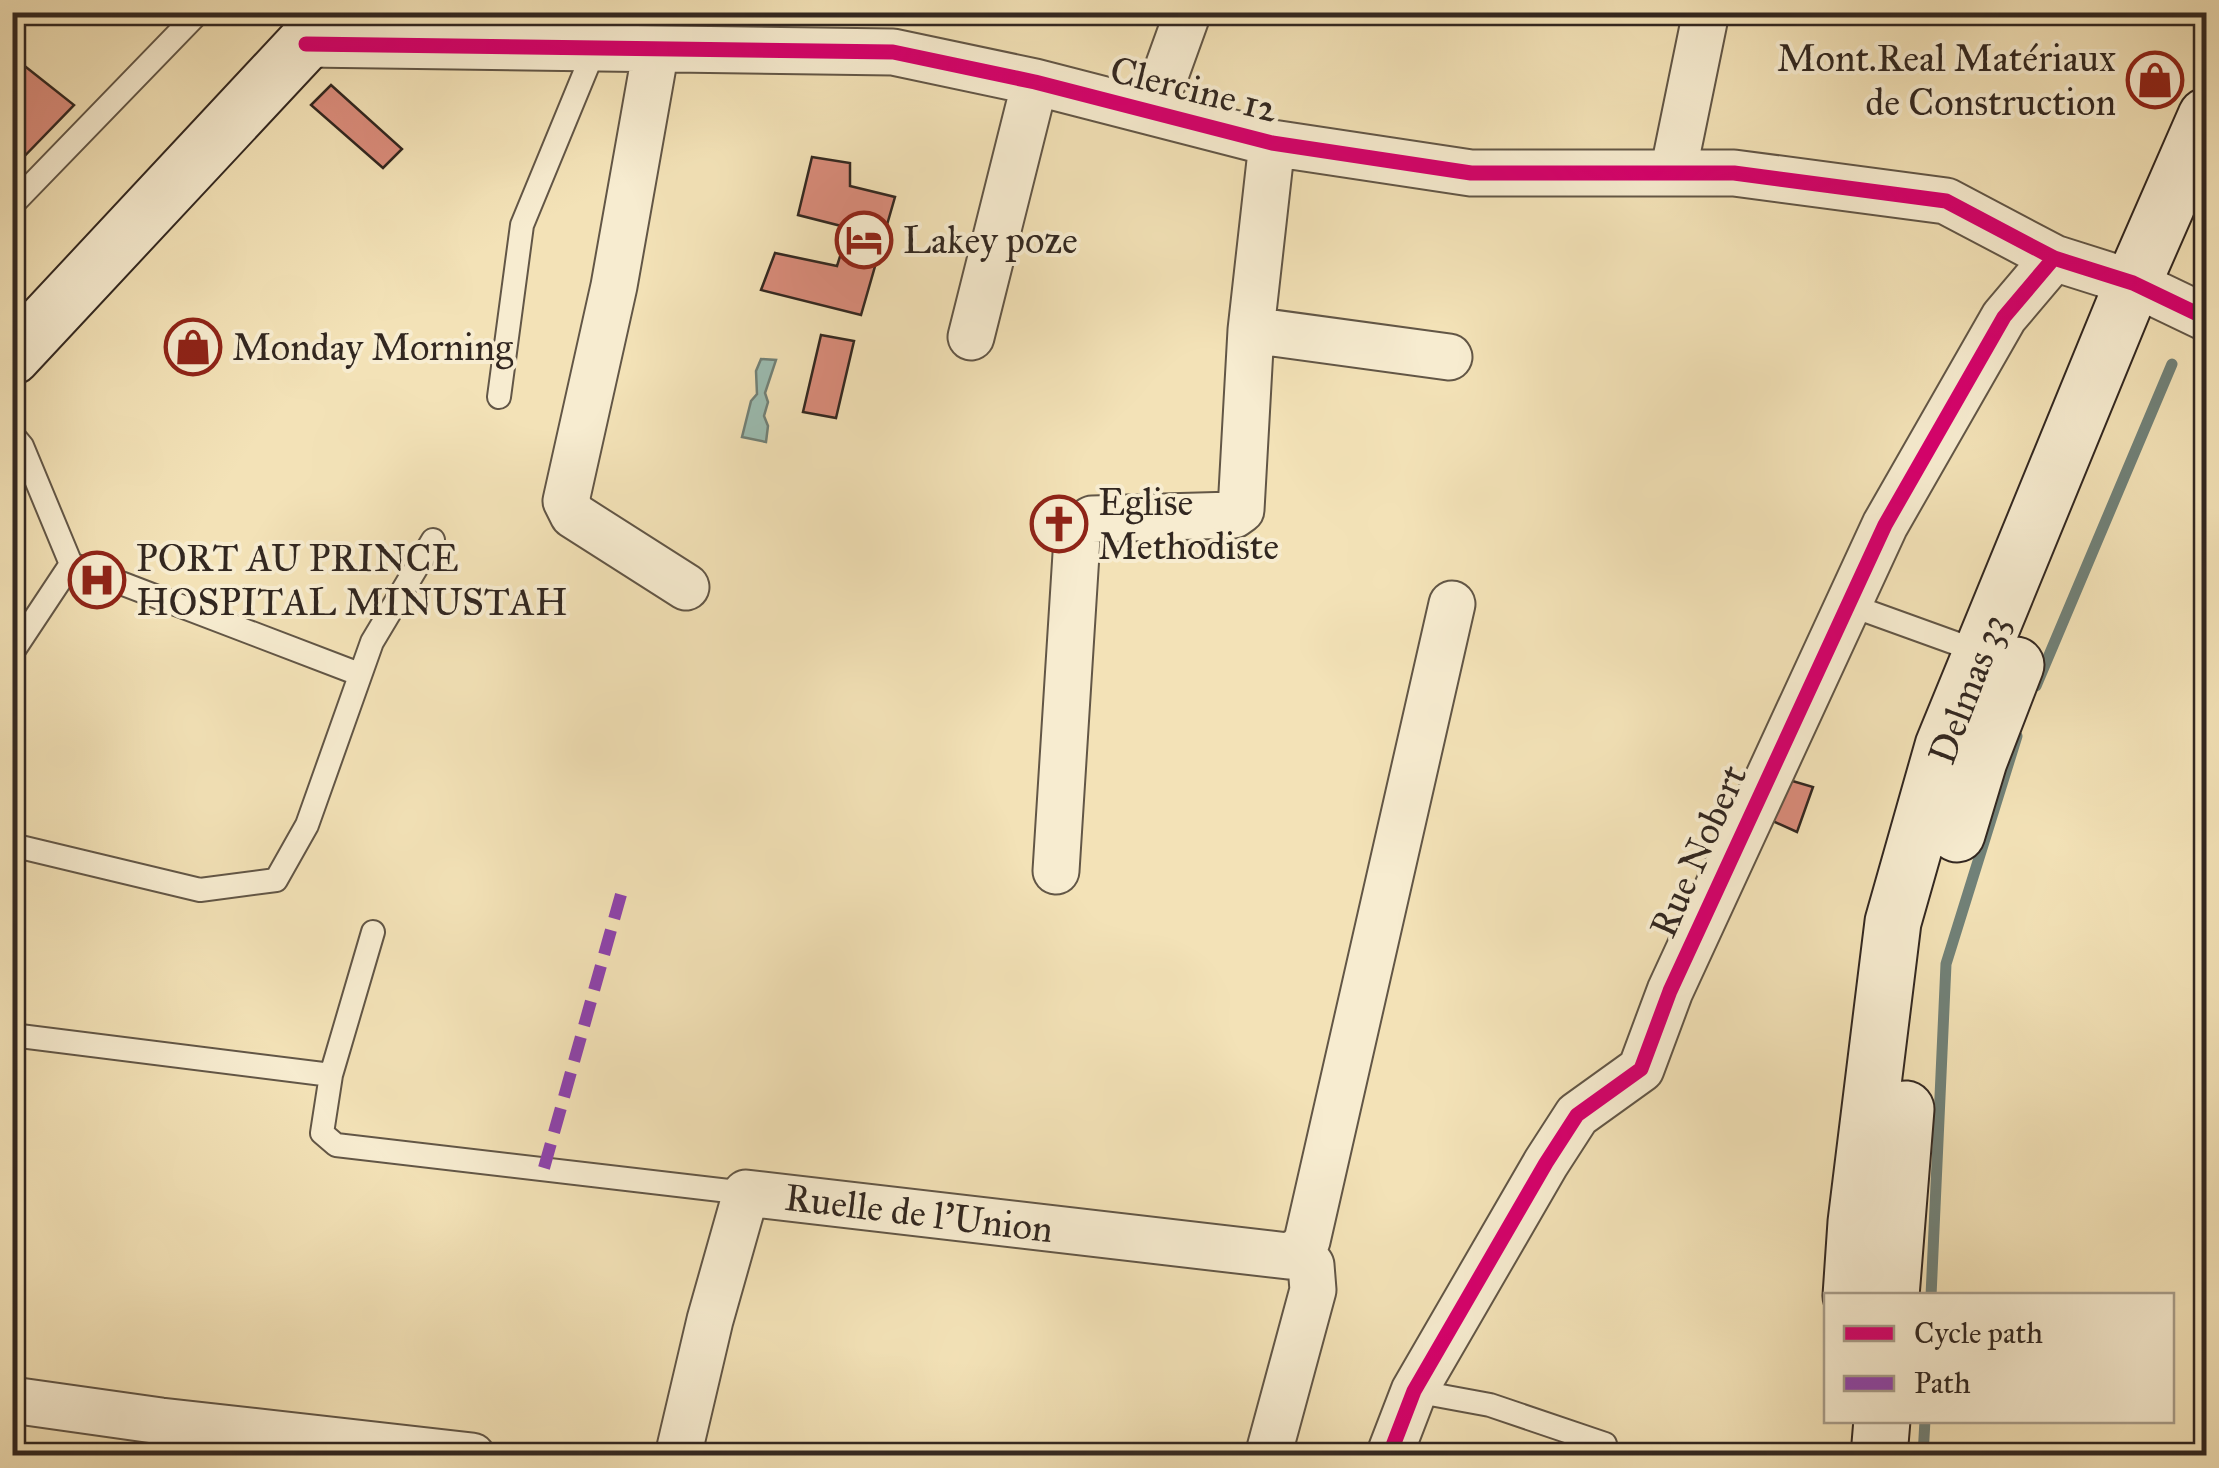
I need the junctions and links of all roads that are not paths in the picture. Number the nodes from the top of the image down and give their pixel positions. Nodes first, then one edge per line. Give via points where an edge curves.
1 (199, 12) edge
2 (1188, 12) edge
3 (1706, 12) edge
4 (320, 28) edge
5 (595, 48) junction
6 (656, 49) junction
7 (1035, 82) junction
8 (1152, 112) junction
9 (2206, 116) edge
10 (1272, 143) junction
11 (1673, 173) junction
12 (12, 205) edge
13 (2206, 206) edge
14 (2054, 258) junction
15 (2168, 300) edge
16 (1250, 330) junction
17 (972, 337) dead end
18 (12, 356) edge
19 (1449, 357) dead end
20 (499, 396) dead end
21 (12, 434) edge
22 (432, 540) dead end
23 (71, 564) junction
24 (686, 587) dead end
25 (1452, 604) dead end
26 (1847, 604) junction
27 (1980, 652) junction
28 (12, 654) edge
29 (359, 674) junction
30 (12, 845) edge
31 (1056, 871) dead end
32 (374, 932) dead end
33 (12, 1035) edge
34 (331, 1075) junction
35 (746, 1194) junction
36 (1300, 1250) junction
37 (1852, 1293) edge
38 (1891, 1293) edge
39 (1414, 1391) junction
40 (12, 1400) edge
41 (1843, 1423) edge
42 (1882, 1423) edge
43 (156, 1438) edge
44 (1604, 1444) dead end
45 (472, 1456) edge
46 (678, 1456) edge
47 (1268, 1456) edge
48 (1389, 1456) edge
49 (1841, 1456) edge
50 (1879, 1456) edge

1 - 12 lane
2 - 8 street
3 - 11 street
4 - 5 street, Clercine 12
4 - 18 main road
5 - 6 street, Clercine 12
5 - 20 lane via 522,225
6 - 7 street, Clercine 12 via 893,52
6 - 24 street via 566,502 573,514
7 - 8 street, Clercine 12
7 - 17 street
8 - 10 street, Clercine 12
9 - 15 main road, Delmas 33
10 - 11 street, Clercine 12 via 1470,172
10 - 16 street
11 - 14 street, Clercine 12 via 1734,173 1946,201
13 - 15 main road, Delmas 33
14 - 15 street, Clercine 12
14 - 26 street, Rue Nobert via 2004,317
15 - 27 main road, Delmas 33
15 - 38 main road, Delmas 33 via 2051,572 1979,761 1926,935
16 - 19 street
16 - 31 street via 1241,510 1092,519 1080,528
21 - 23 lane
22 - 29 lane
23 - 28 lane
23 - 29 lane
25 - 36 street
26 - 27 lane
26 - 39 street, Rue Nobert via 1641,1069 1577,1115
27 - 37 main road, Delmas 33 via 1943,746 1893,922
29 - 30 lane via 307,825 276,880 200,890
32 - 34 lane
33 - 34 lane
34 - 35 lane via 322,1134 336,1146
35 - 36 street, Ruelle de l'Union via 1288,1256
35 - 46 street, Ruelle de l'Union
36 - 47 street via 1310,1264 1313,1290
39 - 44 lane via 1490,1405
39 - 48 street, Rue Nobert
40 - 43 street
41 - 49 main road
42 - 50 main road
43 - 45 street

